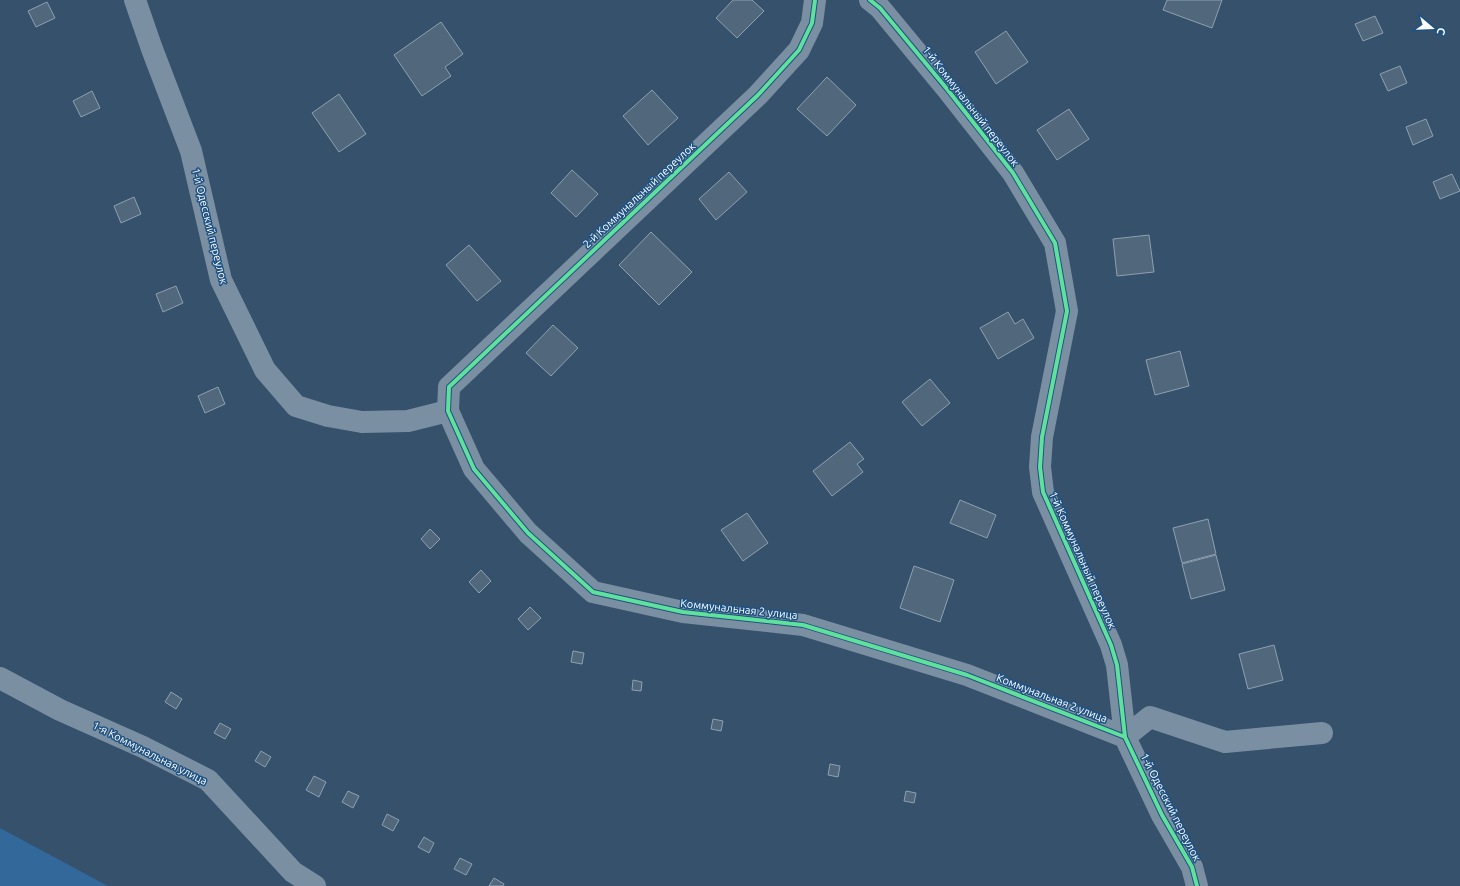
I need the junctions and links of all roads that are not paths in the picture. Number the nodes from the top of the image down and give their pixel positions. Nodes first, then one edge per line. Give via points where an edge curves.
1 (135, 0) edge
2 (815, 0) edge
3 (870, 0) edge
4 (450, 387) joint
5 (448, 411) junction
6 (0, 678) edge
7 (1322, 733) dead end
8 (1125, 737) junction
9 (315, 886) edge
10 (1197, 886) edge

1 - 5 street, 1-й Одесский переулок via 191,151 221,280 265,370 296,406 328,416 362,422 408,420
2 - 4 street, 2-й Коммунальный переулок via 812,23 799,50 758,95
3 - 8 street, 1-й Коммунальный переулок via 880,8 947,89 1013,174 1055,243 1067,310 1042,437 1040,467 1043,492 1118,665
4 - 5 street, Коммунальная 2 улица
5 - 8 street, Коммунальная 2 улица via 474,469 528,533 593,592 683,612 803,624 967,675
6 - 9 street, 1-я Коммунальная улица via 60,710 143,747 208,780 293,872
7 - 8 street via 1225,742 1150,717
8 - 10 street, 1-й Одесский переулок via 1162,815 1192,867

